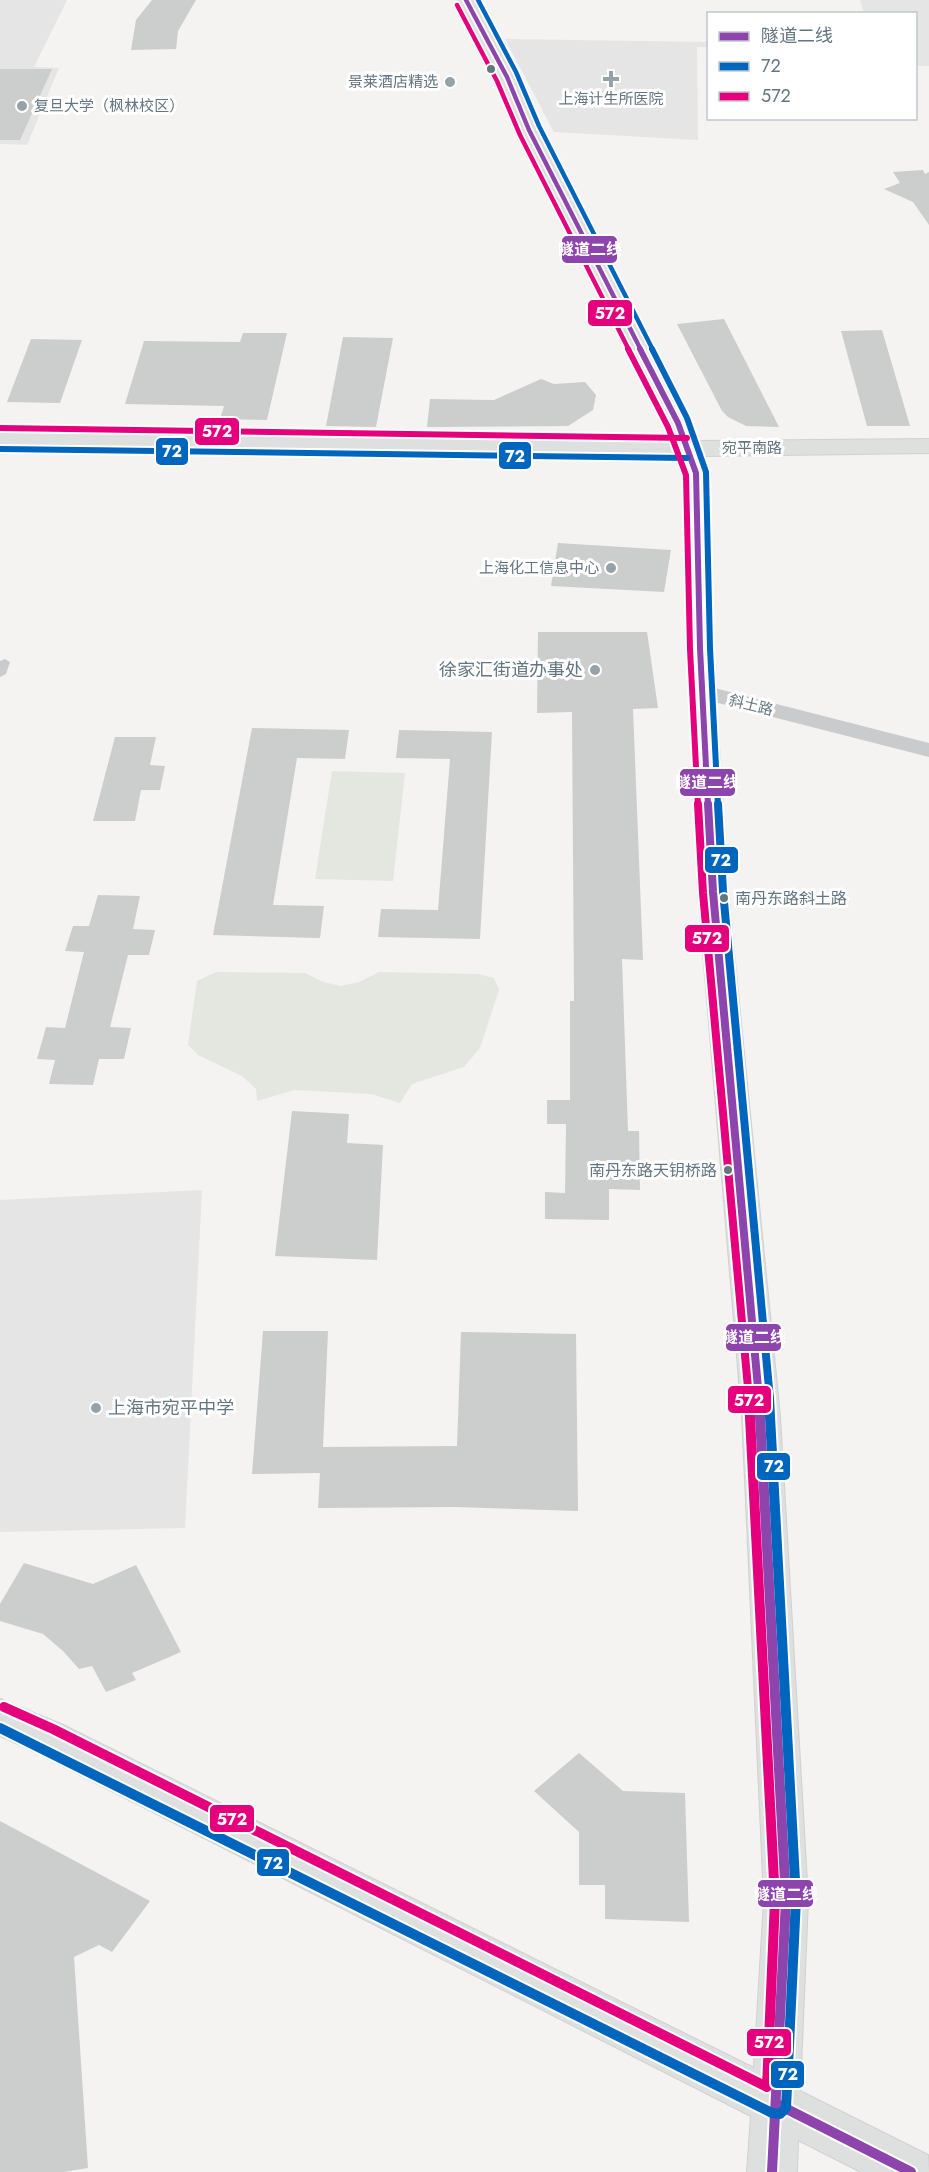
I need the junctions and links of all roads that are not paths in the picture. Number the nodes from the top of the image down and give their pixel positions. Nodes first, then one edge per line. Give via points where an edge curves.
1 (466, 0) edge
2 (0, 438) edge
3 (929, 446) edge
4 (687, 448) junction
5 (5, 662) dead end
6 (0, 674) edge
7 (703, 692) junction
8 (929, 750) edge
9 (0, 1717) edge
10 (777, 2104) junction
11 (772, 2172) edge
12 (911, 2172) edge

1 - 4 main road
2 - 4 main road, 宛平南路
3 - 4 main road, 宛平南路
4 - 7 main road via 696,472
5 - 6 lane
7 - 8 street, 斜土路
7 - 10 main road via 713,892 761,1416 767,1523 786,1900
9 - 10 main road
10 - 11 main road
10 - 12 main road

